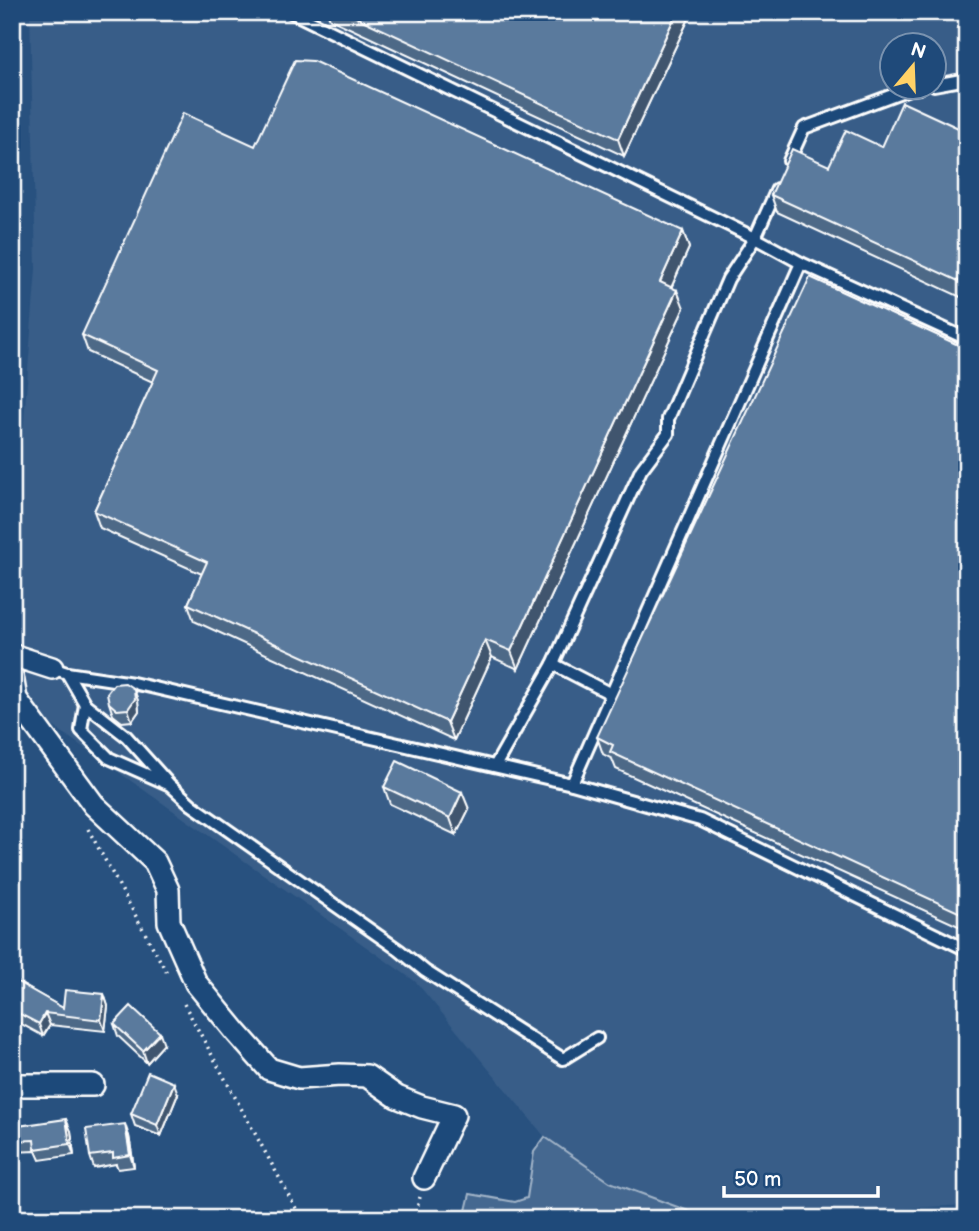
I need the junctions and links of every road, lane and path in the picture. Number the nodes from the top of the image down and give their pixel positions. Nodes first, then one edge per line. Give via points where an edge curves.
1 (290, 12) edge
2 (318, 12) edge
3 (313, 23) junction
4 (967, 79) edge
5 (948, 82) edge
6 (878, 101) edge
7 (755, 238) junction
8 (801, 263) junction
9 (967, 339) edge
10 (553, 664) junction
11 (14, 666) edge
12 (60, 671) junction
13 (611, 694) junction
14 (85, 704) junction
15 (495, 766) junction
16 (572, 784) junction
17 (170, 785) junction
18 (967, 950) edge
19 (597, 1038) dead end
20 (93, 1085) dead end
21 (12, 1086) edge
22 (424, 1178) dead end
23 (298, 1212) dead end
24 (289, 1219) edge

1 - 3 lane
2 - 3 lane
3 - 7 lane
4 - 5 lane
6 - 7 lane via 804,128
7 - 8 lane
7 - 10 lane via 729,279 668,419 668,435 641,470
8 - 9 lane
8 - 13 lane
10 - 13 lane
10 - 15 lane
11 - 12 street
11 - 22 street via 16,699 94,805 155,862 168,890 169,922 196,983 269,1069 299,1078 367,1076 397,1097 454,1115
12 - 14 lane
12 - 15 lane via 133,683
13 - 16 lane
14 - 17 lane via 126,736
14 - 17 lane via 81,730 109,758
15 - 16 lane
16 - 18 lane via 700,820
17 - 19 lane via 192,806 425,971 563,1059
20 - 21 street
23 - 24 path

